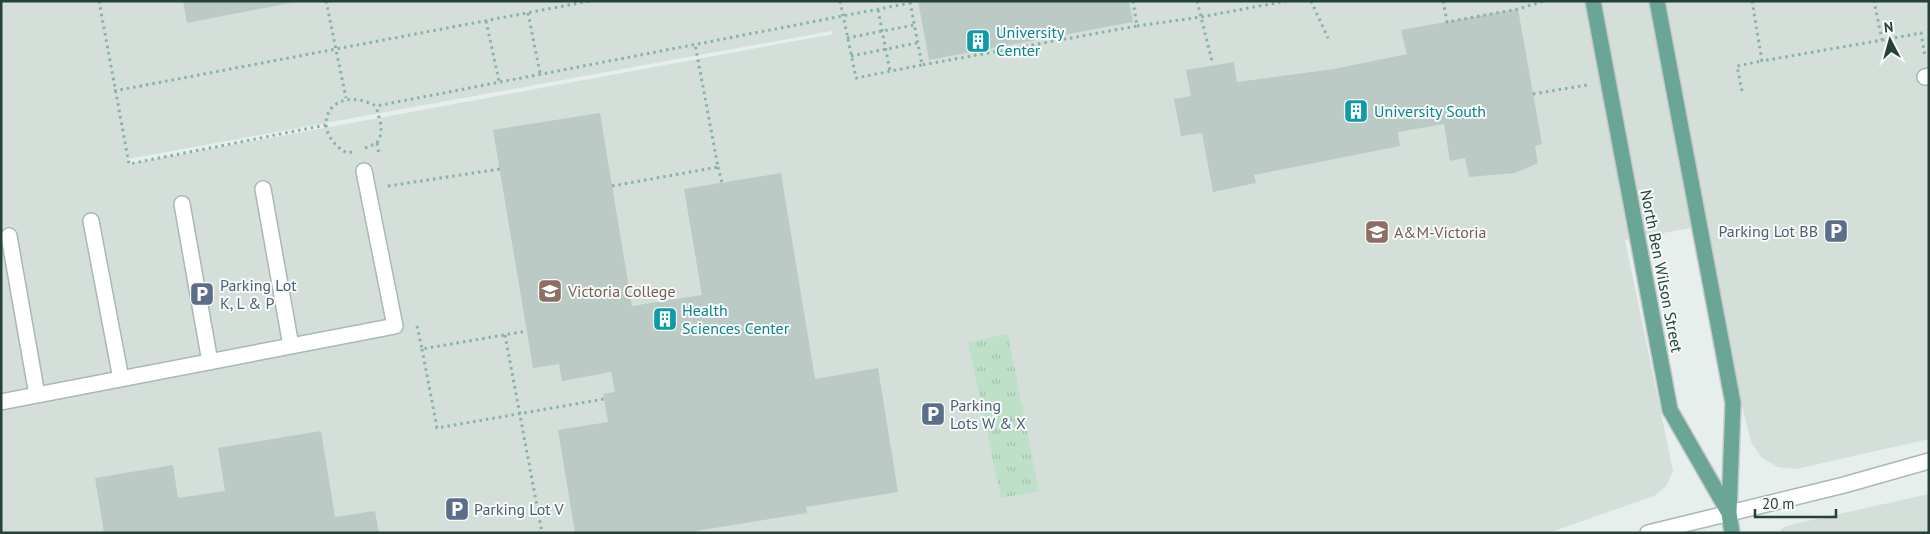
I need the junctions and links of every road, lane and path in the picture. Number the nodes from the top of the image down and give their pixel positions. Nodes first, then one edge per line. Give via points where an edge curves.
1 (99, 1) edge
2 (326, 1) edge
3 (590, 1) edge
4 (840, 1) edge
5 (1133, 1) edge
6 (1197, 1) edge
7 (1286, 1) edge
8 (1311, 1) edge
9 (1443, 1) edge
10 (1544, 1) edge
11 (1593, 1) edge
12 (1657, 1) edge
13 (1752, 1) edge
14 (1874, 1) edge
15 (910, 2) edge
16 (878, 10) junction
17 (528, 13) junction
18 (843, 17) junction
19 (1201, 17) junction
20 (486, 21) junction
21 (914, 25) junction
22 (1137, 26) junction
23 (882, 31) junction
24 (848, 38) junction
25 (1328, 38) dead end
26 (1882, 40) junction
27 (917, 43) junction
28 (695, 44) junction
29 (336, 49) junction
30 (886, 49) junction
31 (851, 56) junction
32 (1926, 59) dead end
33 (1212, 60) dead end
34 (1762, 61) junction
35 (922, 65) junction
36 (890, 71) junction
37 (540, 73) junction
38 (499, 81) junction
39 (1595, 84) dead end
40 (114, 91) junction
41 (1742, 91) dead end
42 (1533, 94) dead end
43 (346, 98) junction
44 (376, 106) junction
45 (326, 124) junction
46 (377, 143) junction
47 (362, 150) dead end
48 (355, 152) dead end
49 (381, 161) dead end
50 (718, 167) junction
51 (500, 169) dead end
52 (364, 171) dead end
53 (385, 178) dead end
54 (722, 183) dead end
55 (386, 186) junction
56 (612, 186) dead end
57 (262, 190) dead end
58 (389, 196) dead end
59 (182, 204) dead end
60 (90, 221) dead end
61 (9, 236) dead end
62 (416, 320) dead end
63 (526, 331) dead end
64 (505, 335) junction
65 (291, 346) junction
66 (422, 348) junction
67 (210, 362) junction
68 (121, 379) junction
69 (37, 395) junction
70 (604, 399) dead end
71 (1, 402) edge
72 (521, 412) junction
73 (1929, 461) edge
74 (1728, 513) junction
75 (542, 533) edge
76 (1648, 533) edge
77 (1732, 533) edge

1 - 40 path
2 - 29 path
3 - 17 path
4 - 18 path
5 - 22 path
6 - 19 path
7 - 19 path
8 - 25 path
9 - 10 path via 1447,22
11 - 74 main road, North Ben Wilson Street via 1670,410
12 - 74 main road via 1733,403
13 - 34 path
14 - 26 path
15 - 16 path
15 - 21 path
16 - 18 path
16 - 23 path
17 - 20 path
17 - 37 path
18 - 24 path
18 - 28 path
19 - 22 path
19 - 33 path
20 - 29 path
20 - 38 path
21 - 23 path
21 - 27 path
22 - 35 path
23 - 24 path
23 - 30 path
24 - 31 path
26 - 32 path via 1921,33
26 - 34 path
27 - 30 path
27 - 35 path
28 - 37 path
28 - 50 path
29 - 40 path
29 - 43 path
30 - 31 path
30 - 36 path
31 - 36 path via 856,78
34 - 41 path via 1737,66
35 - 36 path
37 - 38 path
38 - 44 path
39 - 42 path
40 - 45 path via 129,164
43 - 44 path via 363,99
43 - 45 path via 327,113
44 - 46 path via 381,134
45 - 48 path via 336,147 347,153
46 - 47 path
46 - 49 path
50 - 54 path
50 - 56 path
51 - 55 path
52 - 65 street via 395,326
53 - 55 path
55 - 58 path
57 - 65 street
59 - 67 street
60 - 68 street
61 - 69 street
62 - 66 path
63 - 64 path
64 - 66 path
64 - 72 path
65 - 67 street
66 - 72 path via 437,428
67 - 68 street
68 - 69 street
69 - 71 street
70 - 72 path
72 - 75 path
73 - 74 street
74 - 76 street
74 - 77 main road, North Ben Wilson Street

